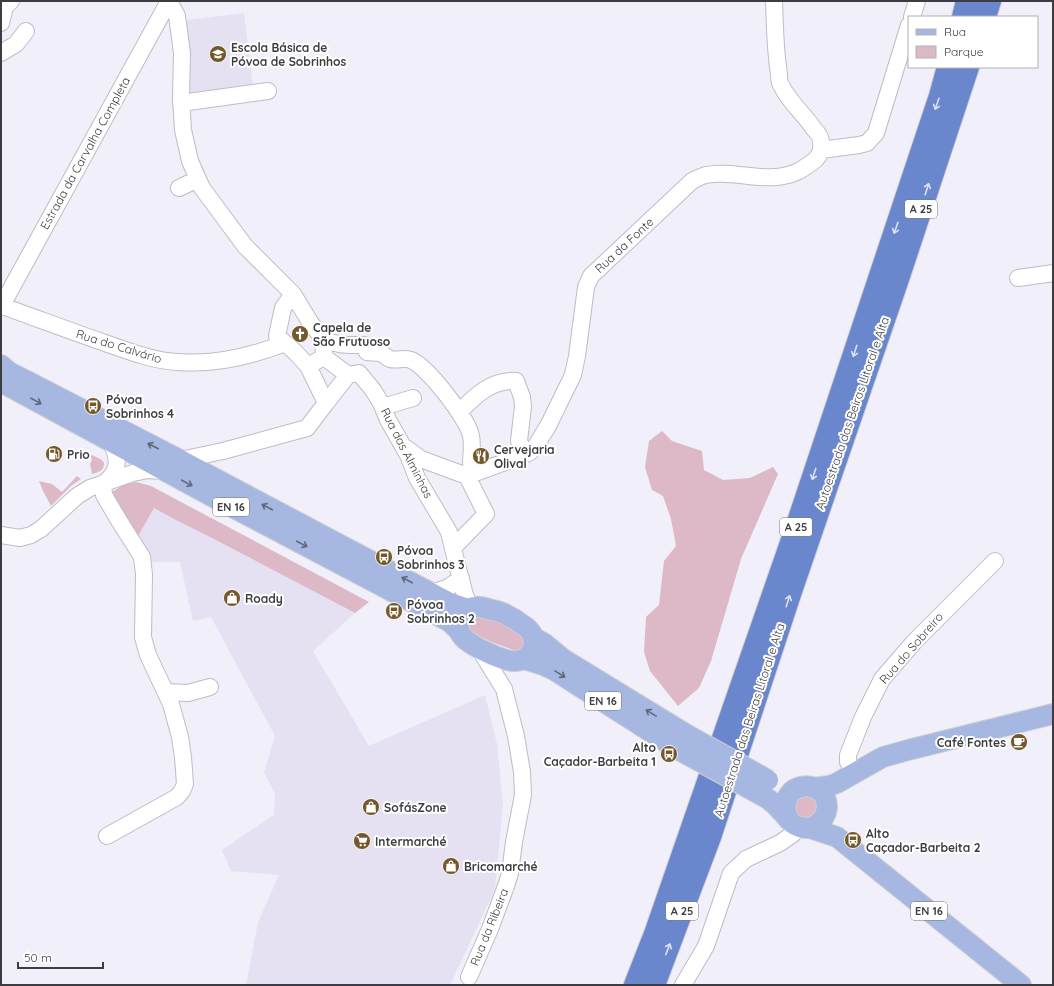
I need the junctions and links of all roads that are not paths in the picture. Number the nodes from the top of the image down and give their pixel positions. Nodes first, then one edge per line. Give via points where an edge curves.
1 (11, 1) edge
2 (774, 1) edge
3 (917, 1) edge
4 (967, 1) edge
5 (990, 1) edge
6 (170, 7) edge
7 (912, 16) edge
8 (962, 16) edge
9 (986, 16) edge
10 (1, 23) edge
11 (908, 28) edge
12 (26, 31) dead end
13 (1, 53) edge
14 (948, 68) edge
15 (968, 68) edge
16 (268, 91) dead end
17 (181, 103) junction
18 (821, 150) junction
19 (198, 179) junction
20 (179, 188) dead end
21 (1053, 272) edge
22 (1018, 278) dead end
23 (293, 294) junction
24 (1, 306) edge
25 (323, 339) junction
26 (285, 343) junction
27 (367, 352) junction
28 (324, 357) junction
29 (308, 366) junction
30 (353, 374) junction
31 (1, 378) edge
32 (413, 398) dead end
33 (326, 403) junction
34 (383, 407) junction
35 (459, 412) junction
36 (110, 441) junction
37 (403, 445) junction
38 (222, 451) junction
39 (527, 454) junction
40 (172, 466) junction
41 (472, 474) junction
42 (216, 480) junction
43 (103, 484) junction
44 (1, 535) edge
45 (453, 548) junction
46 (995, 561) dead end
47 (461, 578) junction
48 (432, 593) junction
49 (470, 608) junction
50 (459, 631) junction
51 (533, 636) junction
52 (478, 648) junction
53 (521, 660) junction
54 (210, 687) dead end
55 (504, 689) junction
56 (166, 692) junction
57 (1053, 714) edge
58 (681, 741) junction
59 (851, 776) junction
60 (766, 788) junction
61 (805, 788) junction
62 (809, 819) junction
63 (107, 836) dead end
64 (469, 977) dead end
65 (635, 985) edge
66 (654, 985) edge
67 (683, 985) edge
68 (1021, 985) edge

1 - 10 street via 5,8
2 - 18 street via 780,84 818,135
3 - 7 street
4 - 8 highway
5 - 9 highway
6 - 17 street via 182,53
6 - 24 street, Estrada da Carvalha Completa
11 - 18 street via 876,133 867,143
12 - 13 street via 16,44
14 -> 65 highway, Autoestrada das Beiras Litoral e Alta / A 25 via 793,537
66 -> 15 highway, Autoestrada das Beiras Litoral e Alta / A 25 via 710,837
16 - 17 street
17 - 19 street via 183,130 190,161
18 - 39 street, Rua da Fonte via 817,158 806,167 781,177 718,174 704,175 692,181 591,276 586,287 573,375 536,447
19 - 20 street
19 - 23 street via 245,246
21 - 22 street
23 - 25 street
23 - 26 street via 283,308 277,336
24 - 26 street, Rua do Calvário via 123,350 160,360 216,362 269,350
25 - 27 street via 333,344 364,345
25 - 28 street
26 - 29 street
27 - 30 street
27 - 35 street via 381,353 389,359 411,359 420,364
28 - 29 street
28 - 30 street, Rua das Alminhas
29 - 33 street
30 - 33 street
30 - 34 street, Rua das Alminhas via 373,390
31 -> 36 main road, EN 16
40 -> 31 main road, EN 16 via 29,382 9,372
32 - 34 street
33 - 38 street via 308,428
34 - 37 street, Rua das Alminhas
35 - 39 street via 490,386 516,381 523,406 519,441
35 - 41 street via 471,435
36 - 40 main road, EN 16
36 - 43 street via 116,461 114,472
37 - 41 street via 421,459
37 - 45 street, Rua das Alminhas via 417,478 449,532
38 - 40 street
38 - 42 street via 216,462
39 - 41 street
40 - 42 main road, EN 16
40 - 43 street via 133,473
40 -> 50 main road, EN 16 via 450,622
41 - 45 street via 486,514
48 -> 42 main road, EN 16
43 - 44 street via 77,496 31,535 20,538
43 - 56 street via 104,496 142,557 143,637 148,655
45 - 47 street, Rua das Alminhas
46 - 59 street, Rua do Sobreiro via 919,636 882,679 848,755
47 - 48 street via 449,587
47 - 49 street
48 - 49 main road, EN 16 via 450,603
49 - 50 main road via 459,618
49 - 51 main road, EN 16 via 481,607 505,614 525,626
50 - 52 main road, EN 16 via 462,637
51 - 53 main road via 533,649
58 -> 51 main road, EN 16
52 - 53 main road, EN 16 via 512,661
52 - 55 street, Rua da Ribeira
53 - 55 street via 509,675
53 -> 58 main road, EN 16 via 554,670
54 - 56 street via 188,693
55 - 64 street, Rua da Ribeira via 516,736 523,795 508,880
56 - 63 street via 180,736 185,784 177,796
57 - 59 main road via 889,755
58 - 60 main road, EN 16, bridge
59 - 61 main road via 829,786
59 - 62 main road
60 - 61 main road, EN 16 via 781,785
60 - 62 main road, EN 16 via 776,805
61 - 62 main road via 821,792 825,797
61 - 62 main road via 791,792 787,797 785,810
62 - 67 street via 793,834 746,859 731,873 706,946
62 - 68 main road, EN 16 via 837,837

